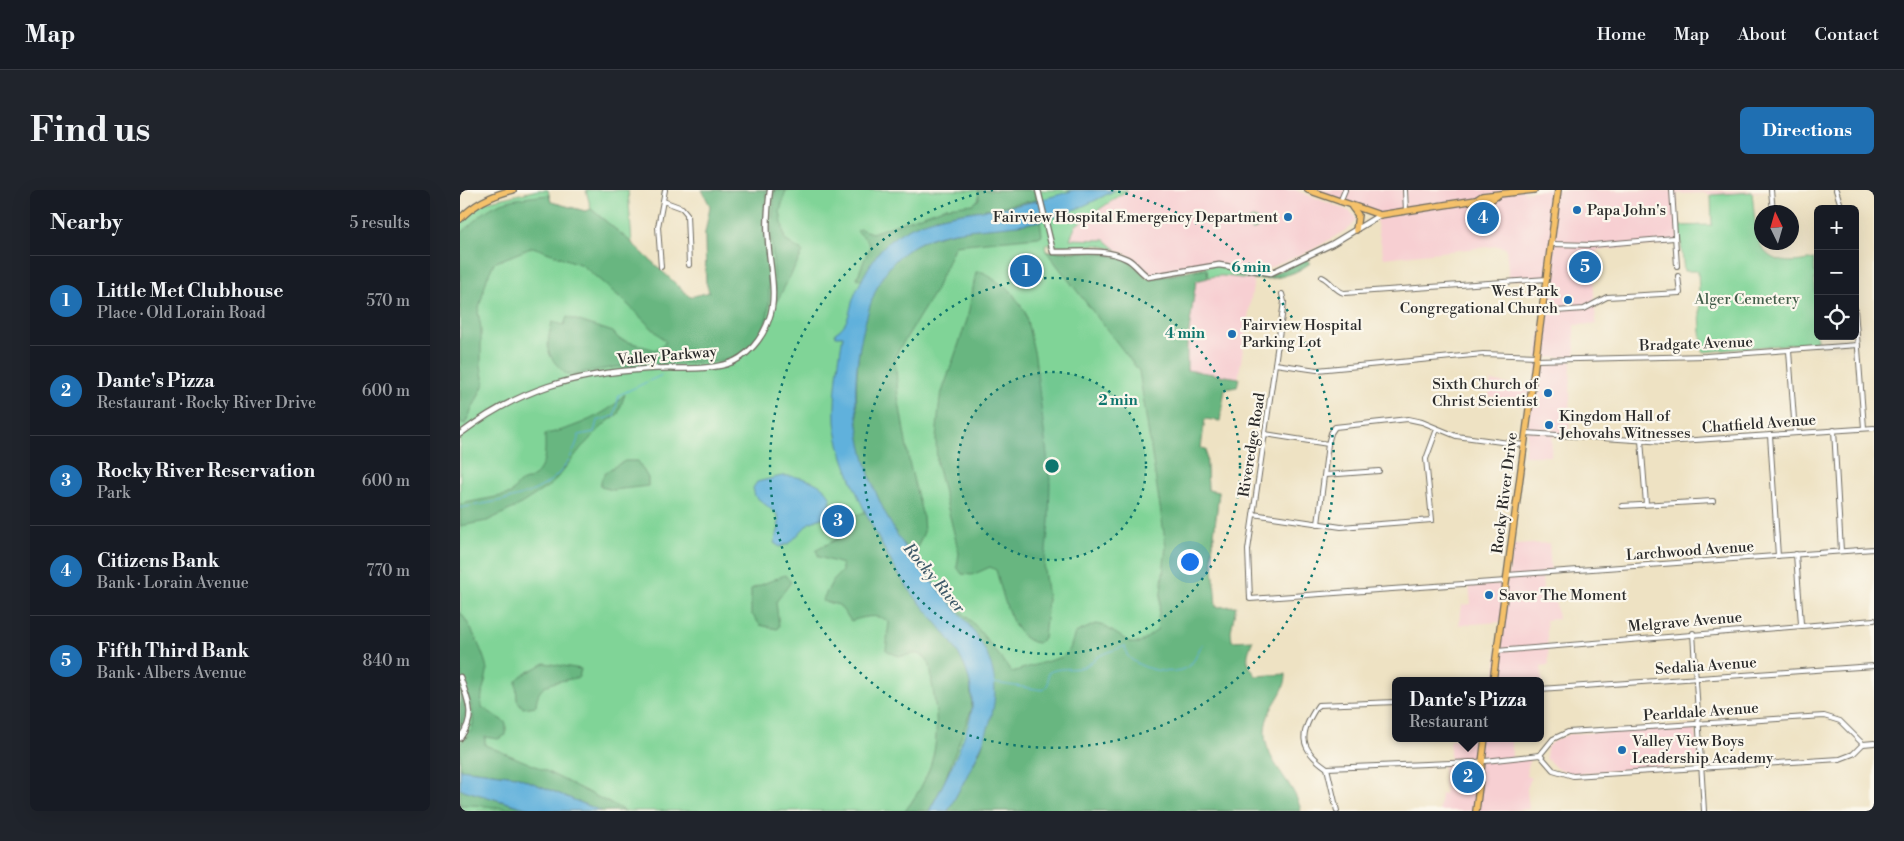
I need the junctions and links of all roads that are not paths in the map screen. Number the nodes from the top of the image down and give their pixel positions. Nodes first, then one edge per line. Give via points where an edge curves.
1 (511, 190) edge
2 (665, 190) edge
3 (770, 190) edge
4 (1308, 190) edge
5 (1345, 190) edge
6 (1405, 190) edge
7 (1534, 190) edge
8 (1558, 190) edge
9 (1672, 190) edge
10 (1772, 190) edge
11 (1836, 190) edge
12 (1039, 192) edge
13 (663, 201) junction
14 (1340, 202) junction
15 (1773, 205) edge
16 (1841, 205) edge
17 (1351, 206) junction
18 (1406, 212) junction
19 (1380, 215) junction
20 (460, 219) edge
21 (1356, 230) junction
22 (1674, 238) junction
23 (1552, 244) junction
24 (689, 265) dead end
25 (1677, 266) dead end
26 (661, 267) dead end
27 (1678, 276) dead end
28 (1322, 277) dead end
29 (1547, 279) junction
30 (1282, 294) dead end
31 (1542, 312) junction
32 (1858, 340) edge
33 (1858, 345) junction
34 (1789, 351) junction
35 (1536, 358) junction
36 (1275, 364) junction
37 (1437, 428) junction
38 (1864, 428) junction
39 (1874, 428) edge
40 (1834, 430) junction
41 (1526, 433) junction
42 (1795, 433) junction
43 (460, 434) edge
44 (1265, 434) junction
45 (1770, 435) junction
46 (1641, 440) junction
47 (1328, 444) junction
48 (1524, 445) junction
49 (1379, 471) dead end
50 (1325, 475) junction
51 (1713, 501) dead end
52 (1646, 504) junction
53 (1622, 506) dead end
54 (1253, 514) junction
55 (1318, 524) junction
56 (1874, 549) edge
57 (1842, 551) junction
58 (1796, 554) junction
59 (1778, 556) junction
60 (1507, 578) junction
61 (1250, 599) joint
62 (1874, 620) edge
63 (1800, 624) junction
64 (1693, 633) junction
65 (1497, 650) junction
66 (1874, 666) edge
67 (460, 677) edge
68 (1494, 677) edge
69 (1697, 678) junction
70 (1544, 689) edge
71 (1392, 702) edge
72 (1699, 724) junction
73 (460, 738) edge
74 (1484, 742) edge
75 (1874, 743) edge
76 (1863, 744) junction
77 (1540, 755) junction
78 (1482, 760) junction
79 (1700, 767) junction
80 (1327, 768) junction
81 (1337, 811) edge
82 (1476, 811) edge
83 (1704, 811) edge

1 - 20 main road via 486,200
2 - 13 street
3 - 43 street, Valley Parkway via 767,224 773,297 770,316 758,341 744,355 727,364 618,372 543,387 501,405
4 - 14 main road
5 - 14 street
6 - 18 street
7 - 18 main road
8 - 23 main road, Rocky River Drive
9 - 22 street
10 - 15 street
11 - 16 street
12 - 21 street via 1053,252 1112,254 1129,260 1148,277 1219,265 1270,273
13 - 24 street via 682,208 687,214
13 - 26 street via 658,227
14 - 17 main road
17 - 19 main road
17 - 21 main road via 1358,215
18 - 19 main road
19 - 21 street
22 - 23 street via 1592,245
22 - 25 street
23 - 29 main road, Rocky River Drive
27 - 31 street via 1680,293 1607,297 1584,309
28 - 29 street via 1338,291 1344,292
29 - 31 main road, Rocky River Drive
30 - 36 street, Riveredge Road via 1284,302
31 - 35 main road, Rocky River Drive
32 - 33 street
33 - 34 street, Bradgate Avenue
33 - 38 street
34 - 35 street, Bradgate Avenue via 1706,356
34 - 42 street
35 - 36 street, Bradgate Avenue via 1483,354 1317,370
35 - 41 main road, Rocky River Drive
36 - 44 street, Riveredge Road
37 - 47 street via 1408,419 1346,424 1335,427
37 - 48 street via 1456,436
37 - 55 street via 1426,459 1432,520 1341,527
38 - 39 street, Chatfield Avenue
38 - 40 street, Chatfield Avenue
40 - 42 street, Chatfield Avenue
40 - 57 street
41 - 46 street, Chatfield Avenue
41 - 48 main road, Rocky River Drive
42 - 45 street, Chatfield Avenue
44 - 47 street
44 - 54 street, Riveredge Road
45 - 46 street, Chatfield Avenue via 1665,442
45 - 59 street
46 - 52 street
47 - 50 street
48 - 60 main road, Rocky River Drive
49 - 50 street
50 - 55 street
51 - 52 street
52 - 53 street
54 - 55 street
54 - 61 street, Riveredge Road via 1248,550
56 - 57 street, Larchwood Avenue
57 - 58 street, Larchwood Avenue
58 - 59 street, Larchwood Avenue
58 - 63 street
59 - 60 street, Larchwood Avenue
60 - 61 street, Larchwood Avenue
60 - 65 main road, Rocky River Drive
62 - 63 street, Melgrave Avenue
63 - 64 street, Melgrave Avenue
64 - 65 street, Melgrave Avenue
64 - 69 street
65 - 68 main road, Rocky River Drive
66 - 69 street, Sedalia Avenue
67 - 73 street via 470,706 468,728
69 - 70 street, Sedalia Avenue
69 - 72 street
71 - 80 street via 1318,705 1304,728 1303,737 1309,755
72 - 76 street, Pearldale Avenue via 1824,716 1840,721
72 - 77 street, Pearldale Avenue via 1568,732 1553,739
72 - 79 street
74 - 78 main road
75 - 76 street
76 - 79 street via 1853,754 1840,759
77 - 78 street
77 - 79 street via 1553,770 1573,776
78 - 80 street
78 - 82 main road
79 - 83 street
80 - 81 street

